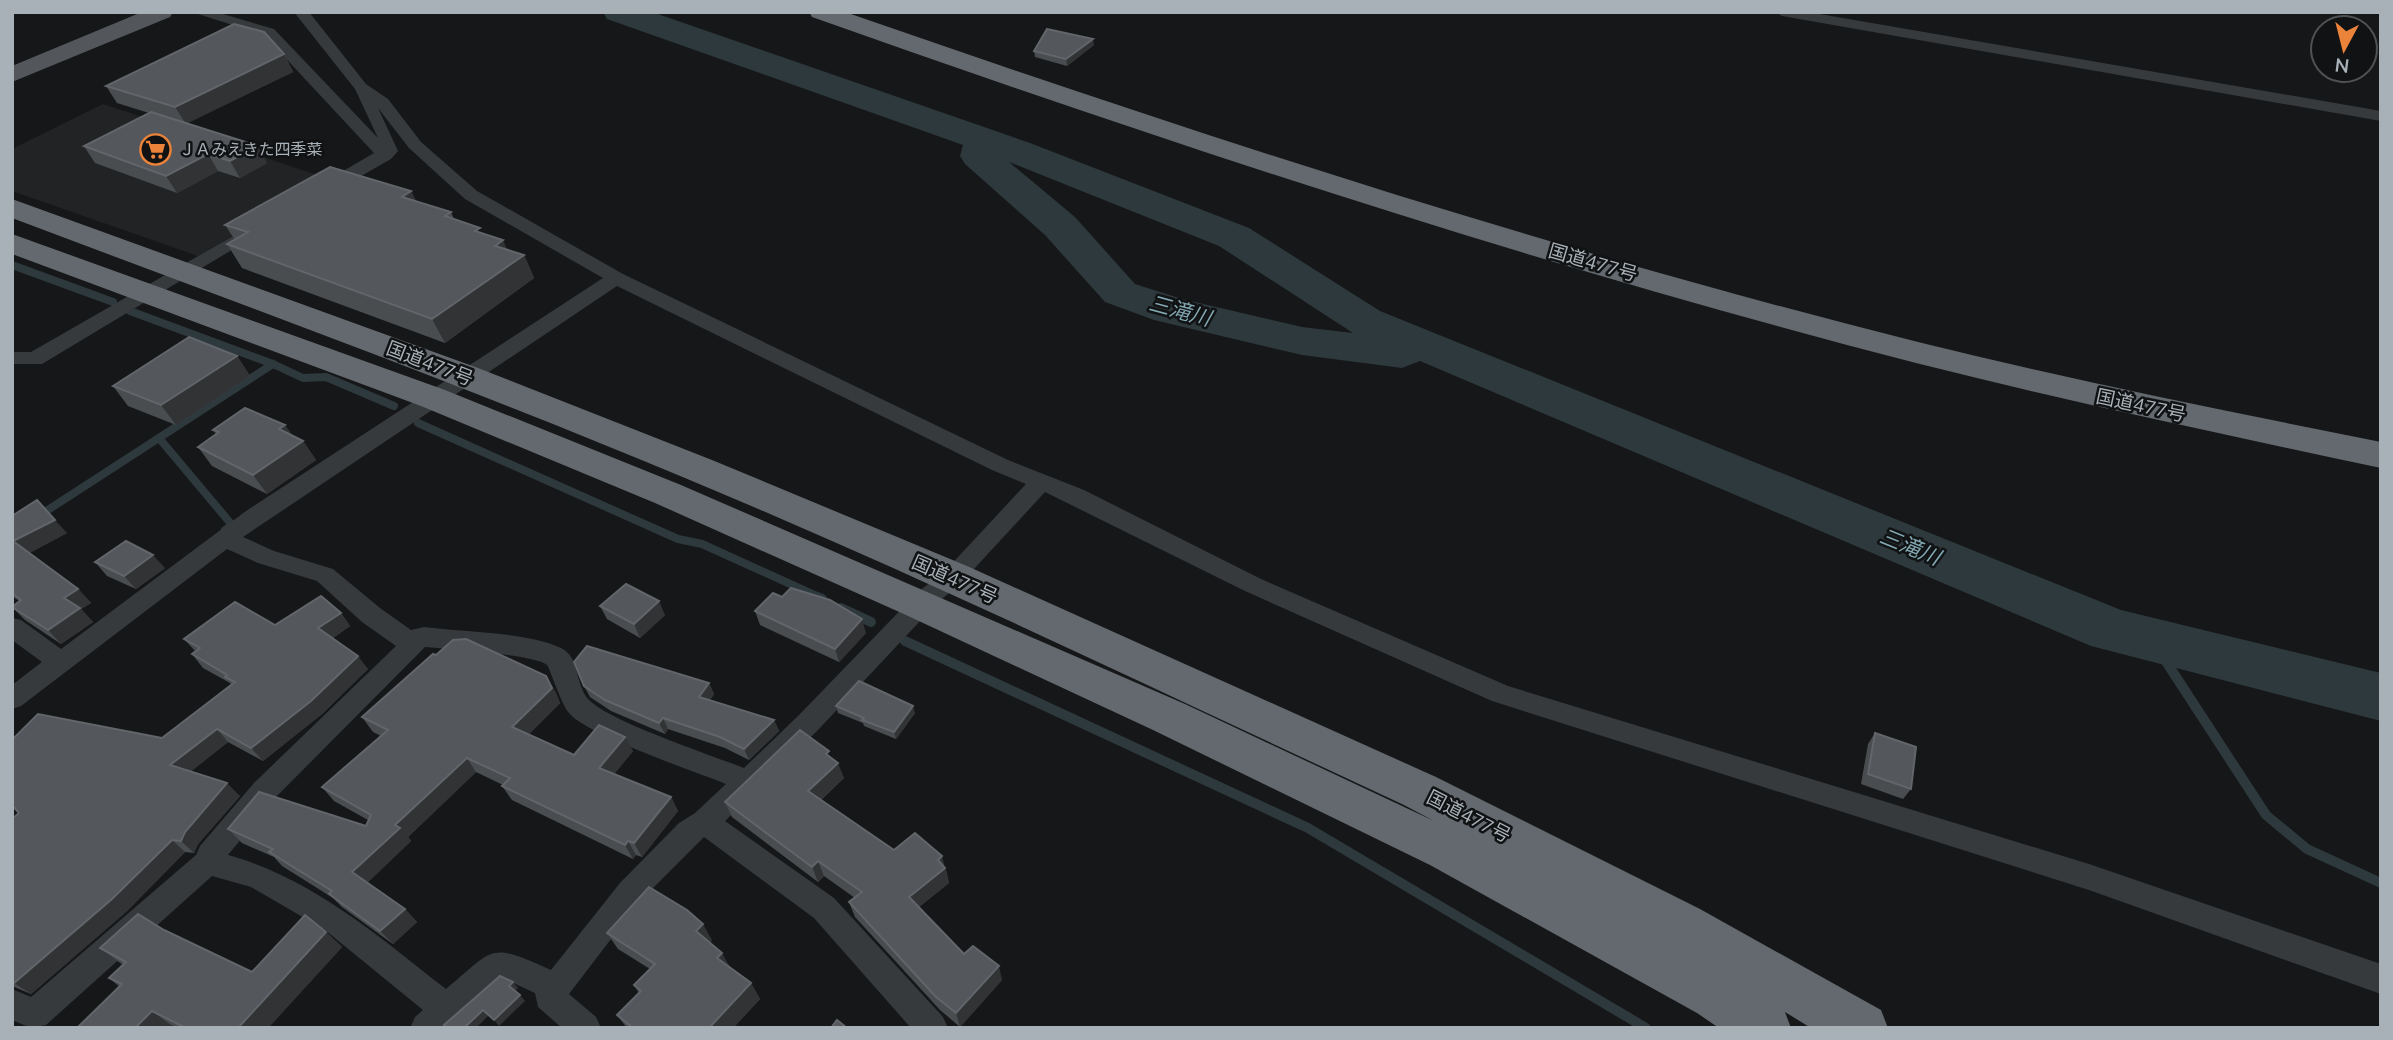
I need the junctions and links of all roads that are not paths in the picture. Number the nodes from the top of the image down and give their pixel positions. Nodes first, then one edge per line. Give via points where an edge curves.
1 (162, 12) edge
2 (199, 12) edge
3 (301, 12) edge
4 (821, 12) edge
5 (1782, 12) edge
6 (12, 75) edge
7 (361, 87) junction
8 (2381, 116) edge
9 (385, 155) junction
10 (313, 195) edge
11 (12, 208) edge
12 (265, 223) edge
13 (12, 243) edge
14 (182, 270) junction
15 (616, 278) junction
16 (146, 292) junction
17 (12, 358) edge
18 (449, 387) junction
19 (2381, 456) edge
20 (1041, 482) junction
21 (226, 539) junction
22 (953, 577) junction
23 (920, 604) junction
24 (12, 627) edge
25 (407, 641) junction
26 (62, 663) junction
27 (12, 699) edge
28 (747, 781) junction
29 (705, 822) junction
30 (208, 862) junction
31 (2381, 979) edge
32 (555, 987) junction
33 (12, 1004) edge
34 (436, 1018) edge
35 (586, 1028) edge
36 (932, 1028) edge
37 (1765, 1028) edge
38 (1862, 1028) edge

1 - 6 main road
2 - 9 street via 269,32
3 - 7 street
4 - 19 highway, 国道477号 via 1086,105 1661,282 1917,352
5 - 8 street
7 - 9 street via 387,137 390,151
7 - 15 street via 382,102 415,145 471,195
9 - 10 street
11 - 14 highway, 国道477号
12 - 14 street
13 - 16 highway, 国道477号
14 - 16 street
14 - 18 highway, 国道477号
15 - 18 street
15 - 20 street
16 - 17 street via 35,359
16 - 18 highway, 国道477号
18 - 21 street
18 - 22 highway, 国道477号 via 711,474
18 - 23 highway, 国道477号 via 668,495
20 - 22 street
20 - 31 street via 1253,584 1501,694 2089,877
21 - 25 street via 325,575
21 - 26 street
22 - 23 street
22 - 38 highway, 国道477号 via 1420,791 1682,925
23 - 28 street
23 - 37 highway, 国道477号 via 1447,850 1715,995
24 - 26 street
25 - 28 street via 425,637 554,656 561,662 566,687 579,707 603,723
25 - 30 street via 412,645 264,791
26 - 27 street
28 - 29 street
29 - 32 street via 630,892
29 - 36 street via 824,908
30 - 33 street via 35,1014
30 - 34 street via 258,876 335,920
32 - 34 street via 498,965
32 - 35 street via 549,996

